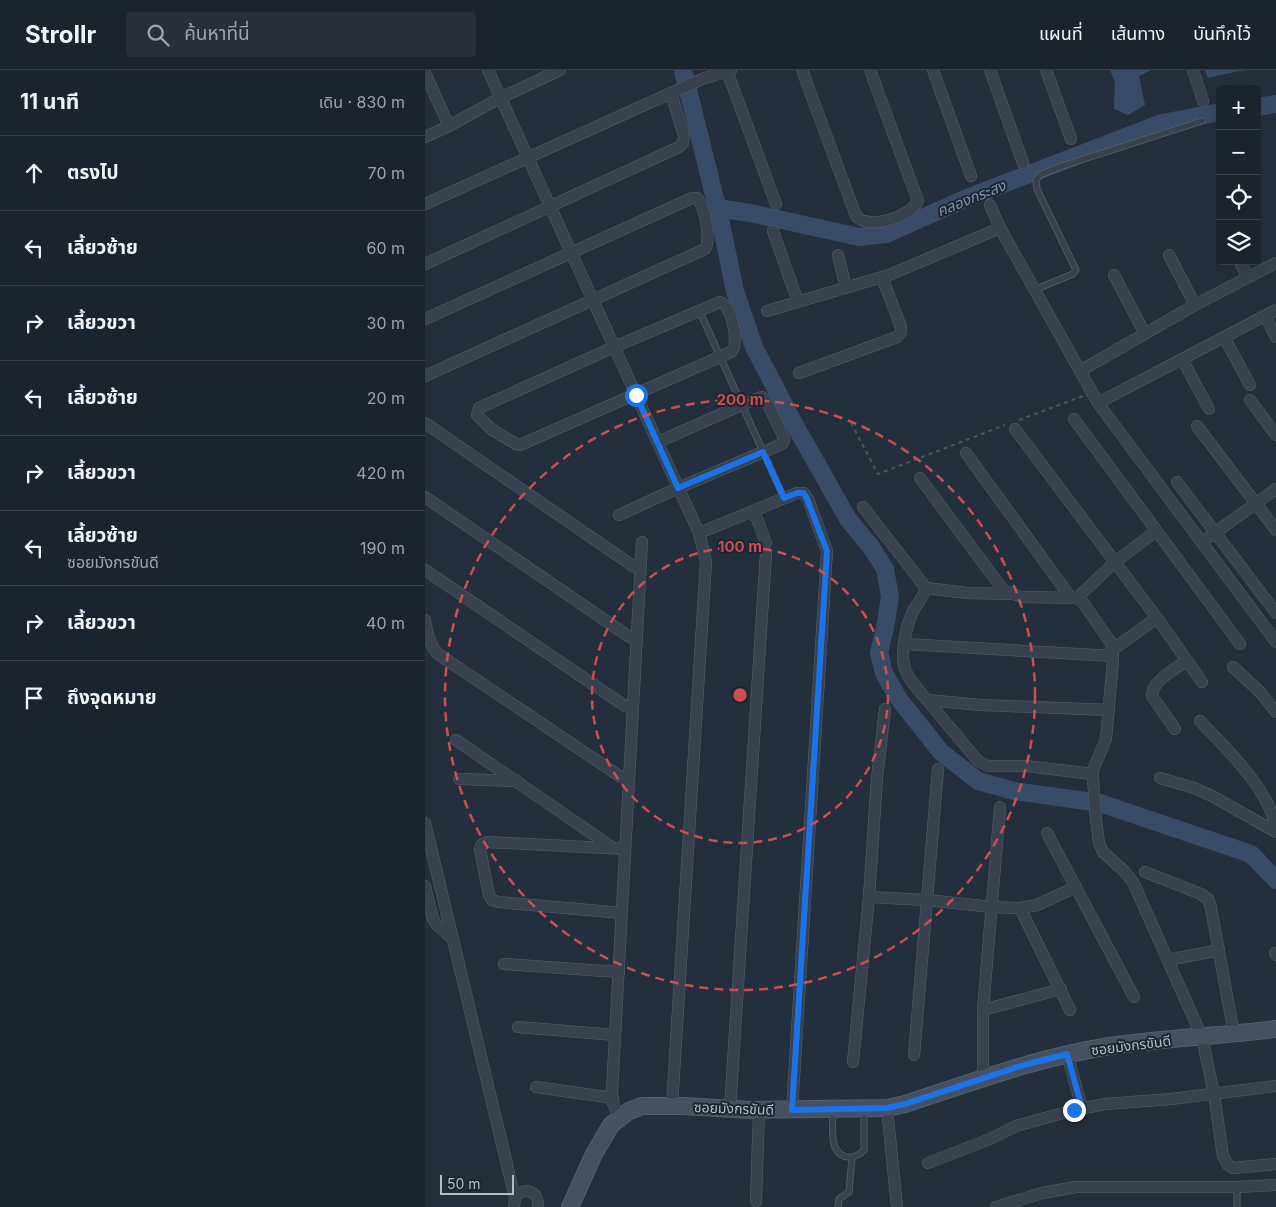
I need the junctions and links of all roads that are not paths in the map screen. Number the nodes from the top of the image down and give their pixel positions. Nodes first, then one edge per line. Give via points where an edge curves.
1 (488, 70) edge
2 (802, 70) edge
3 (870, 70) edge
4 (933, 70) edge
5 (990, 70) edge
6 (1046, 70) edge
7 (1193, 70) edge
8 (556, 71) edge
9 (729, 71) edge
10 (425, 73) edge
11 (671, 93) junction
12 (500, 98) junction
13 (1203, 101) dead end
14 (1202, 120) dead end
15 (449, 126) junction
16 (425, 137) edge
17 (1071, 139) dead end
18 (528, 157) junction
19 (1023, 163) dead end
20 (971, 176) dead end
21 (425, 204) edge
22 (776, 204) dead end
23 (990, 205) dead end
24 (550, 207) junction
25 (1000, 228) junction
26 (773, 230) dead end
27 (571, 253) junction
28 (1169, 254) dead end
29 (838, 255) dead end
30 (1276, 263) edge
31 (425, 264) edge
32 (1241, 265) edge
33 (1114, 275) dead end
34 (883, 277) junction
35 (1248, 277) junction
36 (846, 288) junction
37 (1035, 290) junction
38 (593, 300) junction
39 (798, 302) junction
40 (1195, 305) junction
41 (699, 310) junction
42 (1276, 310) edge
43 (767, 311) dead end
44 (1265, 316) junction
45 (425, 319) edge
46 (1145, 334) junction
47 (1224, 337) junction
48 (1276, 337) edge
49 (614, 347) junction
50 (720, 357) junction
51 (1182, 359) junction
52 (1080, 371) junction
53 (799, 373) dead end
54 (425, 376) edge
55 (1250, 385) dead end
56 (636, 395) junction
57 (1250, 400) dead end
58 (1098, 403) junction
59 (742, 404) junction
60 (1209, 409) dead end
61 (1074, 419) dead end
62 (425, 424) edge
63 (1013, 425) road end
64 (1197, 426) dead end
65 (1276, 435) edge
66 (658, 442) junction
67 (763, 452) junction
68 (966, 453) dead end
69 (920, 478) dead end
70 (1177, 482) dead end
71 (678, 488) junction
72 (1276, 488) edge
73 (425, 497) edge
74 (784, 498) junction
75 (1257, 504) junction
76 (863, 507) dead end
77 (754, 511) junction
78 (619, 516) dead end
79 (1276, 530) edge
80 (1156, 531) junction
81 (699, 533) junction
82 (1215, 533) junction
83 (642, 542) dead end
84 (1201, 542) junction
85 (1115, 562) junction
86 (641, 568) junction
87 (425, 570) edge
88 (926, 588) junction
89 (1011, 594) junction
90 (1074, 598) junction
91 (1276, 613) edge
92 (1157, 618) junction
93 (425, 620) edge
94 (637, 639) junction
95 (1276, 642) edge
96 (905, 644) junction
97 (1240, 644) dead end
98 (1112, 653) junction
99 (1187, 660) junction
100 (1233, 666) dead end
101 (1202, 682) dead end
102 (927, 700) junction
103 (633, 708) junction
104 (885, 709) dead end
105 (1109, 710) junction
106 (1276, 712) edge
107 (1200, 721) dead end
108 (1175, 729) dead end
109 (456, 740) dead end
110 (937, 769) dead end
111 (1093, 774) junction
112 (1160, 778) dead end
113 (459, 779) dead end
114 (629, 780) junction
115 (517, 782) junction
116 (1000, 807) dead end
117 (425, 823) edge
118 (1276, 828) edge
119 (1276, 832) edge
120 (1047, 833) dead end
121 (613, 848) junction
122 (625, 849) junction
123 (1145, 872) dead end
124 (425, 886) edge
125 (1075, 887) junction
126 (869, 897) junction
127 (927, 900) junction
128 (992, 907) junction
129 (1020, 908) junction
130 (622, 913) junction
131 (453, 939) junction
132 (1219, 950) junction
133 (1168, 960) junction
134 (505, 964) dead end
135 (619, 972) junction
136 (1061, 989) junction
137 (1134, 997) dead end
138 (983, 1010) junction
139 (1071, 1010) dead end
140 (518, 1026) dead end
141 (1276, 1029) edge
142 (1233, 1034) junction
143 (615, 1036) junction
144 (1202, 1037) junction
145 (1067, 1054) junction
146 (914, 1055) dead end
147 (853, 1062) dead end
148 (983, 1078) junction
149 (1276, 1086) edge
150 (536, 1087) dead end
151 (1213, 1094) junction
152 (613, 1098) junction
153 (673, 1106) junction
154 (864, 1108) junction
155 (887, 1108) junction
156 (1082, 1108) junction
157 (730, 1109) junction
158 (833, 1109) junction
159 (759, 1110) junction
160 (792, 1110) junction
161 (619, 1117) junction
162 (852, 1158) junction
163 (928, 1162) dead end
164 (1276, 1164) edge
165 (1276, 1185) edge
166 (1237, 1187) junction
167 (756, 1201) dead end
168 (514, 1202) edge
169 (538, 1207) edge
170 (570, 1207) edge
171 (838, 1207) edge
172 (897, 1207) edge
173 (996, 1207) edge
174 (1237, 1207) edge

1 - 12 street
2 - 3 street via 856,216 872,223 905,212 918,201
4 - 20 street
5 - 19 street
6 - 17 street
7 - 13 street
8 - 12 street
9 - 11 street
9 - 22 street
10 - 15 street
11 - 18 street
11 - 24 street via 684,136 679,148
12 - 15 street
12 - 18 street
14 - 37 lane via 1040,175 1036,180 1037,189 1076,270
15 - 16 street
18 - 21 street
18 - 24 street
23 - 25 street
24 - 27 street
24 - 31 street
25 - 34 street
25 - 37 street
26 - 39 street
27 - 38 street
27 - 38 street via 692,198 700,200 709,239 705,249
27 - 45 street
28 - 40 street
29 - 36 street
30 - 35 street
32 - 35 street
33 - 46 street
34 - 36 street
34 - 53 street via 901,326 897,337
35 - 40 street
36 - 39 street
37 - 52 street
38 - 49 street
38 - 54 street
39 - 43 street
40 - 46 street
41 - 49 street
41 - 50 lane
41 - 50 street via 720,302 728,308 735,345 731,352
42 - 44 street
44 - 47 street
44 - 48 street
46 - 52 street
47 - 51 street
47 - 55 street
49 - 56 street
49 - 56 street via 479,408 477,415 491,429 520,445
50 - 56 street
50 - 59 lane
51 - 58 street
51 - 60 street
52 - 58 street
56 - 66 street
57 - 65 street
58 - 84 street
59 - 66 street
59 - 67 lane
59 - 67 street via 762,397 767,400 784,435 782,444
61 - 80 street
62 - 86 street via 633,566
63 - 85 street
64 - 75 street
66 - 71 street
67 - 71 street
67 - 74 lane
68 - 90 street
69 - 89 street via 998,584
70 - 82 street
71 - 78 street
71 - 81 street
72 - 75 street
73 - 94 street via 628,636
74 - 77 street
74 - 160 street via 804,493 827,551
75 - 79 street
75 - 82 street
76 - 88 street
77 - 81 street
77 - 157 street via 766,548
80 - 85 street
80 - 97 street
81 - 153 street via 706,561
82 - 84 street
82 - 91 street
83 - 86 street
84 - 95 street
85 - 90 street
85 - 92 street
86 - 94 street
87 - 103 street via 625,706
88 - 89 street
88 - 96 street via 911,617
89 - 90 street via 1033,598
90 - 98 street via 1084,604 1111,643
92 - 98 street
92 - 99 street
93 - 114 street via 429,640 438,654
94 - 103 street
96 - 98 street
96 - 102 street via 907,673
98 - 105 street
99 - 101 street
99 - 108 street via 1152,689 1152,696
100 - 106 street
102 - 105 street
102 - 111 street via 986,766 1026,766
103 - 114 street
104 - 126 street
105 - 111 street via 1106,739
107 - 118 street via 1260,791
109 - 115 street
110 - 127 street
111 - 133 street via 1099,843 1103,852 1133,882
112 - 119 street via 1212,796
113 - 115 street
114 - 122 street
115 - 121 street
116 - 128 street
117 - 131 street
120 - 125 street
121 - 122 street
121 - 130 street via 487,842 480,849 492,900
122 - 130 street
123 - 132 street via 1208,899
124 - 131 street via 433,919
125 - 129 street via 1037,906
125 - 137 street
126 - 127 street
126 - 147 street
127 - 128 street
127 - 146 street
128 - 129 street
128 - 138 street
129 - 136 street
130 - 135 street
131 - 168 street
132 - 133 street
132 - 142 street
133 - 144 street
134 - 135 street
135 - 143 street
136 - 138 street
136 - 139 street
138 - 148 street
140 - 143 street
141 - 142 street, ซอยมังกรขันดี
142 - 144 street, ซอยมังกรขันดี
143 - 152 street
144 - 145 street, ซอยมังกรขันดี
144 - 151 street
145 - 148 street, ซอยมังกรขันดี
145 - 156 street
148 - 155 street, ซอยมังกรขันดี
149 - 151 street
150 - 152 street
151 - 156 street
151 - 164 street via 1223,1156 1228,1165 1233,1168
152 - 161 street
153 - 157 street, ซอยมังกรขันดี
153 - 161 street, ซอยมังกรขันดี via 642,1106
154 - 155 street, ซอยมังกรขันดี
154 - 158 street, ซอยมังกรขันดี
154 - 162 lane via 863,1150
155 - 172 street
156 - 163 street via 1030,1121
157 - 159 street, ซอยมังกรขันดี
158 - 160 street, ซอยมังกรขันดี
158 - 162 lane via 835,1147
159 - 160 street, ซอยมังกรขันดี
159 - 167 street
161 - 170 street, ซอยมังกรขันดี via 603,1136
162 - 171 lane via 849,1192 839,1199
165 - 166 street
166 - 173 street via 1076,1187
166 - 174 lane
168 - 169 street via 520,1192 529,1191 536,1195

